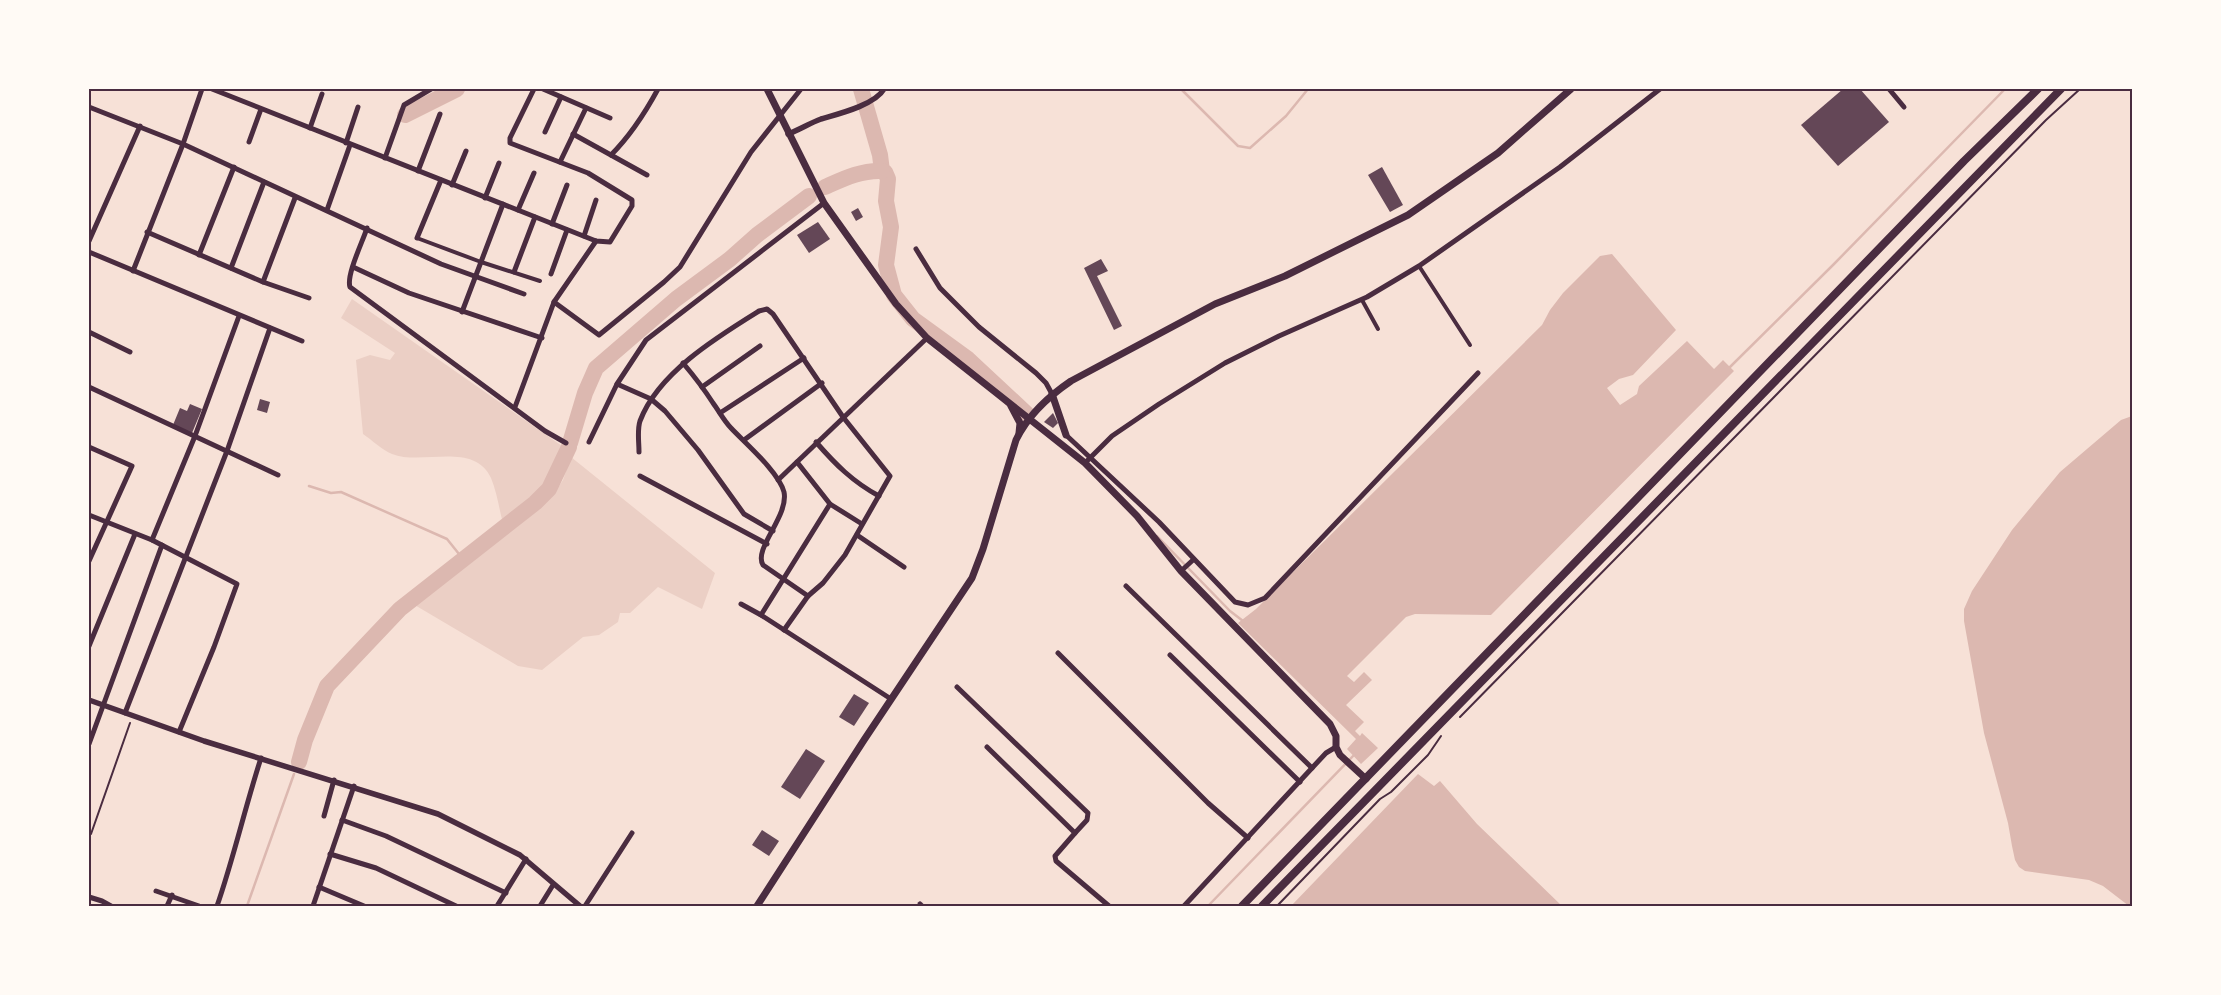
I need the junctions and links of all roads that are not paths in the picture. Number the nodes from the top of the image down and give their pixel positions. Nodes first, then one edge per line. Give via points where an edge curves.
1 (202, 89) edge
2 (212, 89) edge
3 (431, 89) edge
4 (534, 89) edge
5 (543, 89) edge
6 (658, 89) edge
7 (767, 89) edge
8 (801, 89) edge
9 (884, 89) edge
10 (1571, 89) edge
11 (1660, 89) edge
12 (1889, 89) edge
13 (2038, 89) edge
14 (2061, 89) edge
15 (322, 94) dead end
16 (561, 97) junction
17 (89, 107) edge
18 (358, 107) dead end
19 (1904, 107) dead end
20 (261, 108) junction
21 (586, 108) junction
22 (440, 114) dead end
23 (780, 115) junction
24 (610, 118) dead end
25 (140, 126) junction
26 (310, 128) junction
27 (545, 132) dead end
28 (573, 134) junction
29 (788, 134) junction
30 (249, 142) dead end
31 (183, 144) junction
32 (348, 144) junction
33 (466, 151) dead end
34 (611, 155) junction
35 (385, 158) junction
36 (499, 162) dead end
37 (560, 162) junction
38 (234, 167) junction
39 (418, 171) junction
40 (534, 173) dead end
41 (647, 175) dead end
42 (441, 180) junction
43 (264, 182) junction
44 (452, 185) junction
45 (567, 185) dead end
46 (295, 198) junction
47 (485, 198) junction
48 (596, 200) dead end
49 (824, 203) junction
50 (503, 204) junction
51 (327, 210) junction
52 (518, 210) junction
53 (535, 217) junction
54 (552, 224) junction
55 (367, 228) junction
56 (567, 230) junction
57 (147, 232) junction
58 (584, 236) junction
59 (417, 238) joint
60 (89, 241) edge
61 (596, 241) junction
62 (916, 249) dead end
63 (89, 252) edge
64 (199, 255) junction
65 (481, 262) junction
66 (1419, 266) junction
67 (353, 267) junction
68 (231, 268) junction
69 (133, 271) junction
70 (514, 272) junction
71 (551, 274) dead end
72 (476, 276) junction
73 (540, 281) dead end
74 (263, 282) junction
75 (524, 294) dead end
76 (309, 298) dead end
77 (1362, 300) junction
78 (554, 302) junction
79 (462, 312) junction
80 (240, 316) junction
81 (270, 328) junction
82 (1378, 329) dead end
83 (89, 332) edge
84 (542, 338) junction
85 (927, 338) junction
86 (302, 341) dead end
87 (1470, 345) dead end
88 (760, 346) dead end
89 (130, 352) dead end
90 (804, 358) junction
91 (683, 363) junction
92 (1478, 373) dead end
93 (822, 383) junction
94 (617, 384) junction
95 (89, 387) edge
96 (702, 387) junction
97 (1052, 394) junction
98 (652, 399) junction
99 (1009, 401) junction
100 (515, 407) junction
101 (720, 413) junction
102 (1033, 415) junction
103 (843, 417) junction
104 (1019, 433) junction
105 (195, 436) junction
106 (1066, 436) joint
107 (744, 440) junction
108 (589, 442) dead end
109 (816, 442) junction
110 (566, 443) dead end
111 (89, 448) edge
112 (227, 451) junction
113 (639, 452) dead end
114 (1088, 460) junction
115 (796, 462) junction
116 (278, 475) dead end
117 (640, 476) dead end
118 (778, 480) junction
119 (878, 496) junction
120 (830, 504) junction
121 (89, 515) edge
122 (106, 522) junction
123 (862, 524) junction
124 (773, 531) junction
125 (136, 534) junction
126 (857, 535) junction
127 (152, 540) junction
128 (767, 544) junction
129 (162, 545) junction
130 (185, 556) junction
131 (89, 561) edge
132 (1192, 561) junction
133 (904, 567) dead end
134 (1182, 570) junction
135 (782, 578) junction
136 (1126, 586) dead end
137 (808, 596) junction
138 (741, 604) dead end
139 (761, 615) junction
140 (784, 630) junction
141 (89, 646) edge
142 (1058, 653) dead end
143 (1170, 655) dead end
144 (957, 687) dead end
145 (890, 699) junction
146 (89, 700) edge
147 (104, 705) junction
148 (125, 712) junction
149 (179, 732) junction
150 (89, 744) edge
151 (988, 747) dead end
152 (1336, 747) junction
153 (261, 758) junction
154 (1312, 768) junction
155 (1366, 779) junction
156 (334, 780) junction
157 (1300, 782) junction
158 (354, 786) junction
159 (324, 816) dead end
160 (342, 820) junction
161 (632, 833) dead end
162 (1075, 833) junction
163 (1248, 838) junction
164 (330, 854) junction
165 (526, 859) junction
166 (554, 885) junction
167 (319, 887) junction
168 (156, 891) dead end
169 (506, 892) junction
170 (172, 895) junction
171 (89, 897) edge
172 (110, 906) edge
173 (167, 906) edge
174 (199, 906) edge
175 (217, 906) edge
176 (312, 906) edge
177 (364, 906) edge
178 (456, 906) edge
179 (497, 906) edge
180 (540, 906) edge
181 (580, 906) edge
182 (586, 906) edge
183 (757, 906) edge
184 (1109, 906) edge
185 (1184, 906) edge
186 (1242, 906) edge
187 (1262, 906) edge

1 - 31 street
2 - 20 street
3 - 35 street via 404,105
4 - 37 street via 510,142
5 - 16 street
6 - 34 street via 636,126
7 - 23 main road
8 - 23 street
9 - 29 street via 871,101
10 - 97 main road via 1498,153 1402,219 1285,276 1215,304
11 - 66 street via 1560,167
12 - 19 street
13 - 155 main road via 1964,161
14 - 187 main road
15 - 26 street
16 - 21 street
16 - 27 street
17 - 25 street
18 - 32 street
20 - 26 street
20 - 30 street
21 - 24 street
21 - 28 street
22 - 39 street
23 - 29 main road
23 - 78 street via 751,152 680,267 664,282 599,335
25 - 31 street
25 - 60 street
26 - 32 street
28 - 34 street
28 - 37 street
29 - 49 main road
31 - 38 street
31 - 57 street
32 - 35 street
32 - 51 street
33 - 44 street
34 - 41 street
35 - 39 street
36 - 47 street
37 - 61 street via 594,176 632,200 632,206 610,242
38 - 43 street
38 - 64 street
39 - 42 street
40 - 52 street
42 - 44 street
42 - 59 street
43 - 46 street
43 - 68 street
44 - 47 street
45 - 54 street
46 - 51 street
46 - 74 street
47 - 50 street
48 - 58 street
49 - 85 main road via 896,304
49 - 94 street via 646,340
50 - 52 street
50 - 65 street
51 - 55 street
52 - 53 street
53 - 54 street
53 - 70 street
54 - 56 street
55 - 67 street
55 - 72 street via 441,264
56 - 58 street
56 - 71 street
57 - 64 street
57 - 69 street
58 - 61 street
59 - 65 street
61 - 78 street
62 - 97 street via 940,288 979,327 1036,373
63 - 69 street
64 - 68 street
65 - 70 street
65 - 72 street
66 - 77 street
66 - 87 street
67 - 79 street via 409,293
67 - 100 street via 348,283 350,287
68 - 74 street
69 - 80 street
70 - 73 street
72 - 75 street
72 - 79 street
74 - 76 street
77 - 82 street
77 - 114 street via 1225,363 1112,436
78 - 84 street
79 - 84 street
80 - 81 street
80 - 105 street
81 - 86 street
81 - 112 street
83 - 89 street
84 - 100 street
85 - 99 main road
85 - 103 street
88 - 96 street
90 - 91 street via 767,309 759,310 712,340
90 - 93 street
90 - 101 street
91 - 96 street
91 - 98 street
92 - 132 street via 1266,598 1248,605 1235,602
93 - 103 street
93 - 107 street
94 - 98 street
94 - 108 street
95 - 105 street
96 - 101 street
97 - 102 main road
97 - 106 main road
98 - 113 street via 640,422
98 - 124 street via 677,423 744,514
99 - 102 main road
99 - 104 main road via 1020,422
100 - 110 street
101 - 107 street
102 - 104 main road
102 - 114 main road
103 - 109 street
103 - 119 street via 890,476
104 - 145 main road via 972,578
105 - 112 street
105 - 127 street
106 - 114 street
107 - 118 street
109 - 115 street
109 - 119 street via 839,468
111 - 122 street via 132,466
112 - 116 street
112 - 130 street
114 - 132 street via 1159,522
114 - 134 main road
115 - 118 street
115 - 120 street
117 - 128 street
118 - 124 street via 784,504
119 - 123 street
120 - 123 street
120 - 135 street
121 - 122 street
122 - 125 street
122 - 131 street
123 - 126 street
124 - 128 street
125 - 127 street
125 - 141 street
126 - 133 street
126 - 137 street via 823,583
127 - 129 street
128 - 135 street via 760,553 760,561
129 - 130 street
129 - 147 street
130 - 148 street
130 - 149 street via 237,586
132 - 134 street
134 - 152 main road via 1330,724 1336,736
135 - 137 street
135 - 139 street
136 - 154 street
137 - 140 street
138 - 139 street
139 - 140 street
140 - 145 street
142 - 163 street via 1208,803
143 - 157 street
144 - 162 street via 1088,813 1087,820
145 - 183 main road
146 - 147 street
147 - 148 street
147 - 150 street
148 - 149 street
149 - 153 street
151 - 162 street
152 - 154 street
152 - 155 main road via 1340,755
153 - 156 street
153 - 175 street
154 - 157 street
155 - 186 main road
156 - 158 street
156 - 159 street
157 - 163 street
158 - 160 street
158 - 165 street via 438,814
160 - 164 street
160 - 169 street via 386,836
161 - 182 street
162 - 184 street via 1055,856 1056,861
163 - 185 street
164 - 167 street
164 - 178 street via 376,868
165 - 166 street
165 - 169 street
166 - 180 street
166 - 181 street
167 - 176 street
167 - 177 street
168 - 170 street
169 - 179 street
170 - 173 street
170 - 174 street
171 - 172 street

